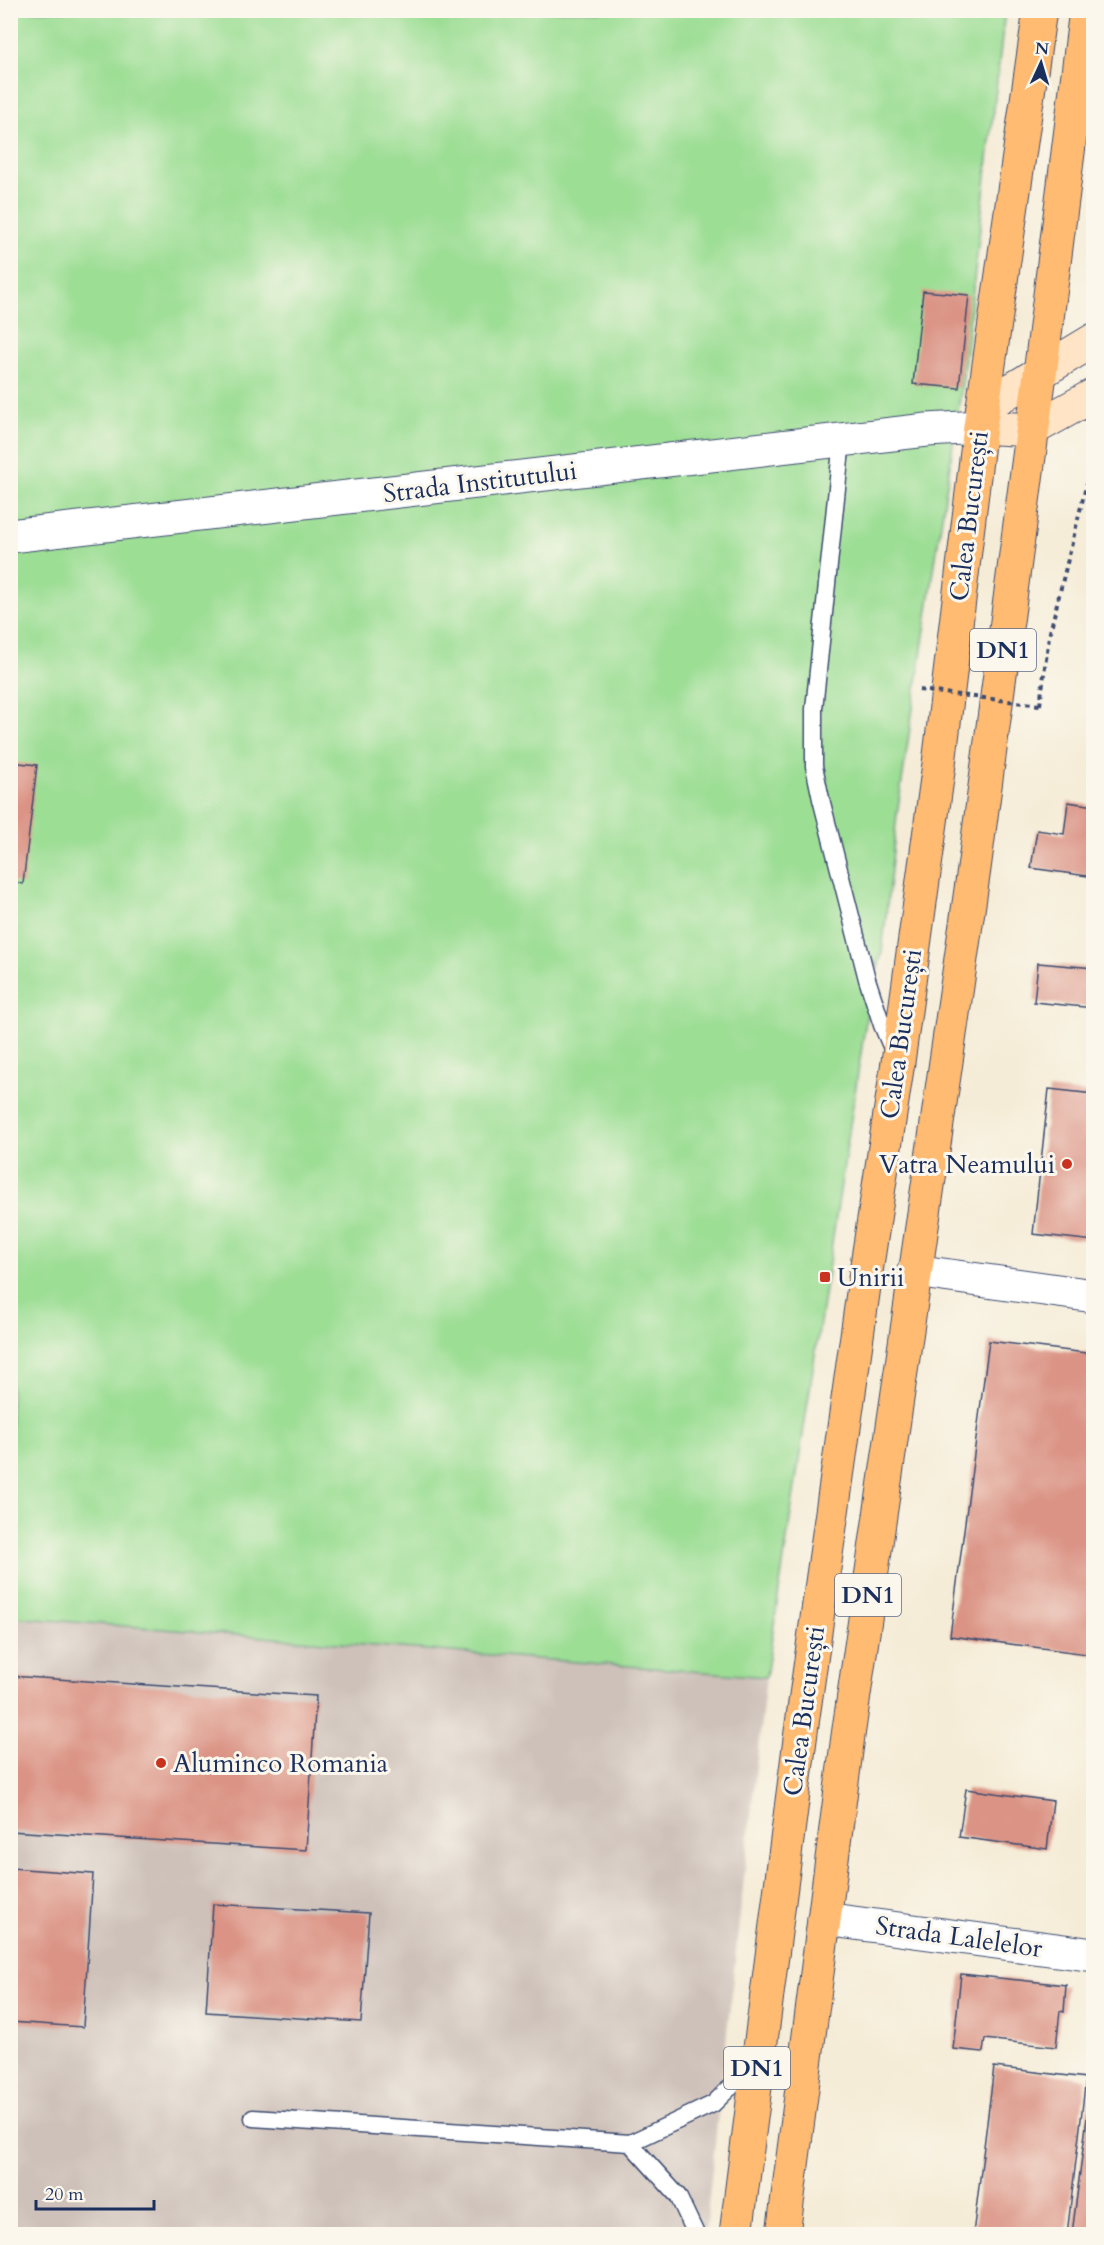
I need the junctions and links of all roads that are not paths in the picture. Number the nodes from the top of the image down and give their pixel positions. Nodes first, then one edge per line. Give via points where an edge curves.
1 (1040, 10) edge
2 (1086, 10) edge
3 (1094, 340) edge
4 (1040, 374) junction
5 (1094, 395) edge
6 (971, 420) junction
7 (1031, 430) junction
8 (842, 440) junction
9 (10, 536) edge
10 (898, 1062) junction
11 (914, 1271) junction
12 (1094, 1296) edge
13 (824, 1919) junction
14 (1094, 1955) edge
15 (760, 2042) junction
16 (253, 2118) dead end
17 (630, 2143) junction
18 (696, 2235) edge
19 (736, 2235) edge
20 (783, 2235) edge

1 - 6 highway, Calea București / DN1
2 - 4 highway, Calea București / DN1
3 - 4 main road
4 - 6 main road
4 - 7 highway, Calea București / DN1
5 - 7 main road
6 - 7 main road
6 - 8 street, Strada Institutului
6 - 10 highway, Calea București / DN1 via 939,764
7 - 11 highway, Calea București / DN1 via 974,869
8 - 9 street, Strada Institutului
8 - 10 lane via 814,709 814,766 867,979
10 - 15 highway, Calea București / DN1
11 - 12 street
11 - 13 highway, Calea București / DN1
13 - 14 street, Strada Lalelelor
13 - 20 highway, Calea București / DN1
15 - 17 lane via 741,2078 713,2104
15 - 19 highway, Calea București / DN1
16 - 17 lane
17 - 18 lane via 678,2196

